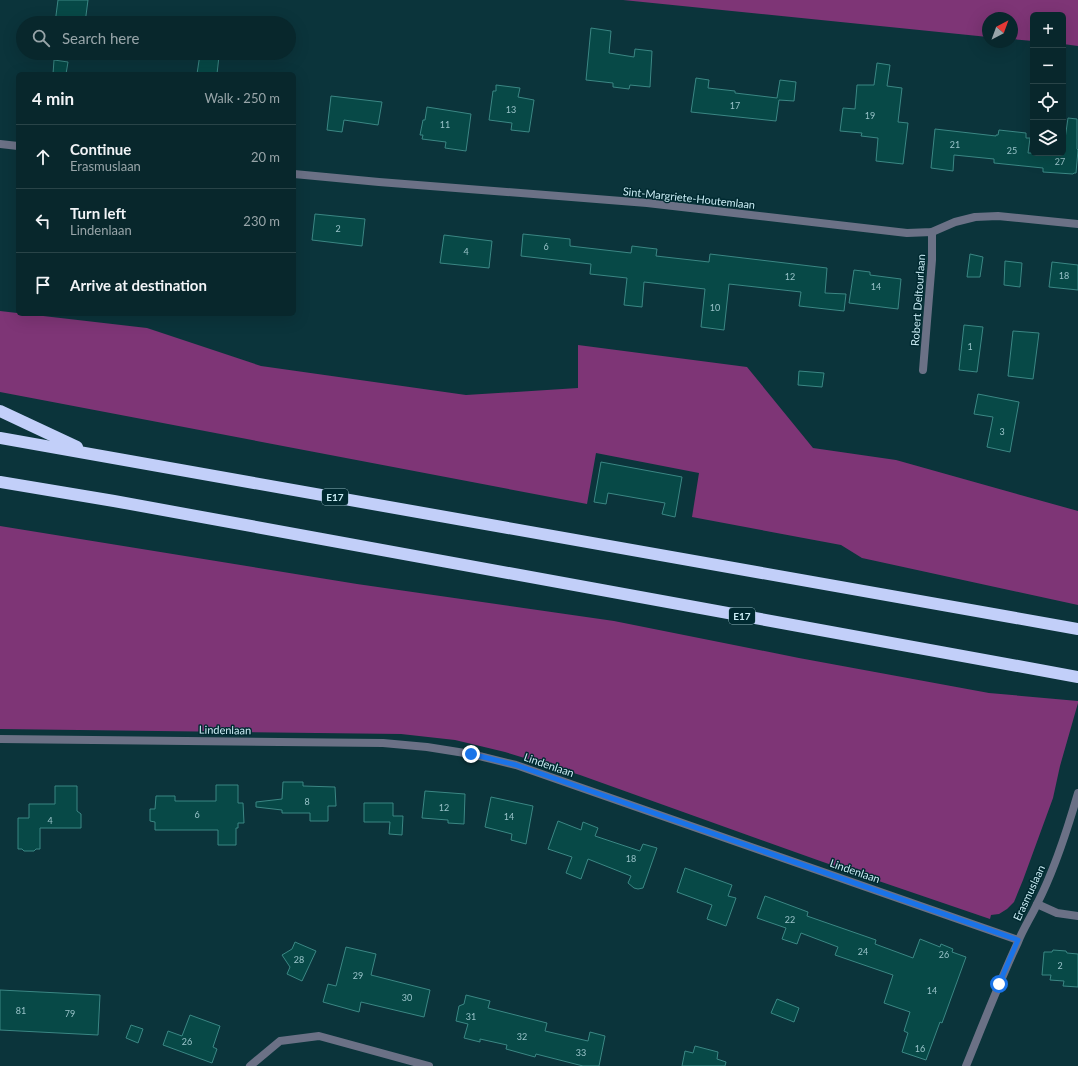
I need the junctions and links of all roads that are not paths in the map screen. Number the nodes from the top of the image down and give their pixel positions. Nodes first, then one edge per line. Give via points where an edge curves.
1 (0, 144) edge
2 (16, 146) edge
3 (296, 174) edge
4 (1078, 224) edge
5 (932, 232) junction
6 (923, 370) dead end
7 (0, 411) edge
8 (0, 438) edge
9 (91, 453) junction
10 (0, 482) edge
11 (1078, 629) edge
12 (1078, 677) edge
13 (0, 739) edge
14 (1078, 793) edge
15 (1037, 904) junction
16 (1078, 916) edge
17 (1018, 940) junction
18 (250, 1066) edge
19 (429, 1066) edge
20 (966, 1066) edge

1 - 2 street
3 - 5 street, Sint-Margriete-Houtemlaan via 647,203 907,233
4 - 5 street, Sint-Margriete-Houtemlaan via 998,216 975,217
5 - 6 street, Robert Deltourlaan
7 - 9 highway
8 - 9 highway, E17
9 - 11 highway, E17
10 - 12 highway, E17
13 - 17 street, Lindenlaan via 383,743 471,754 531,770
14 - 15 street, Erasmuslaan via 1066,833
15 - 16 street via 1057,913
15 - 17 street, Erasmuslaan
17 - 20 street, Erasmuslaan
18 - 19 street via 280,1041 319,1036

